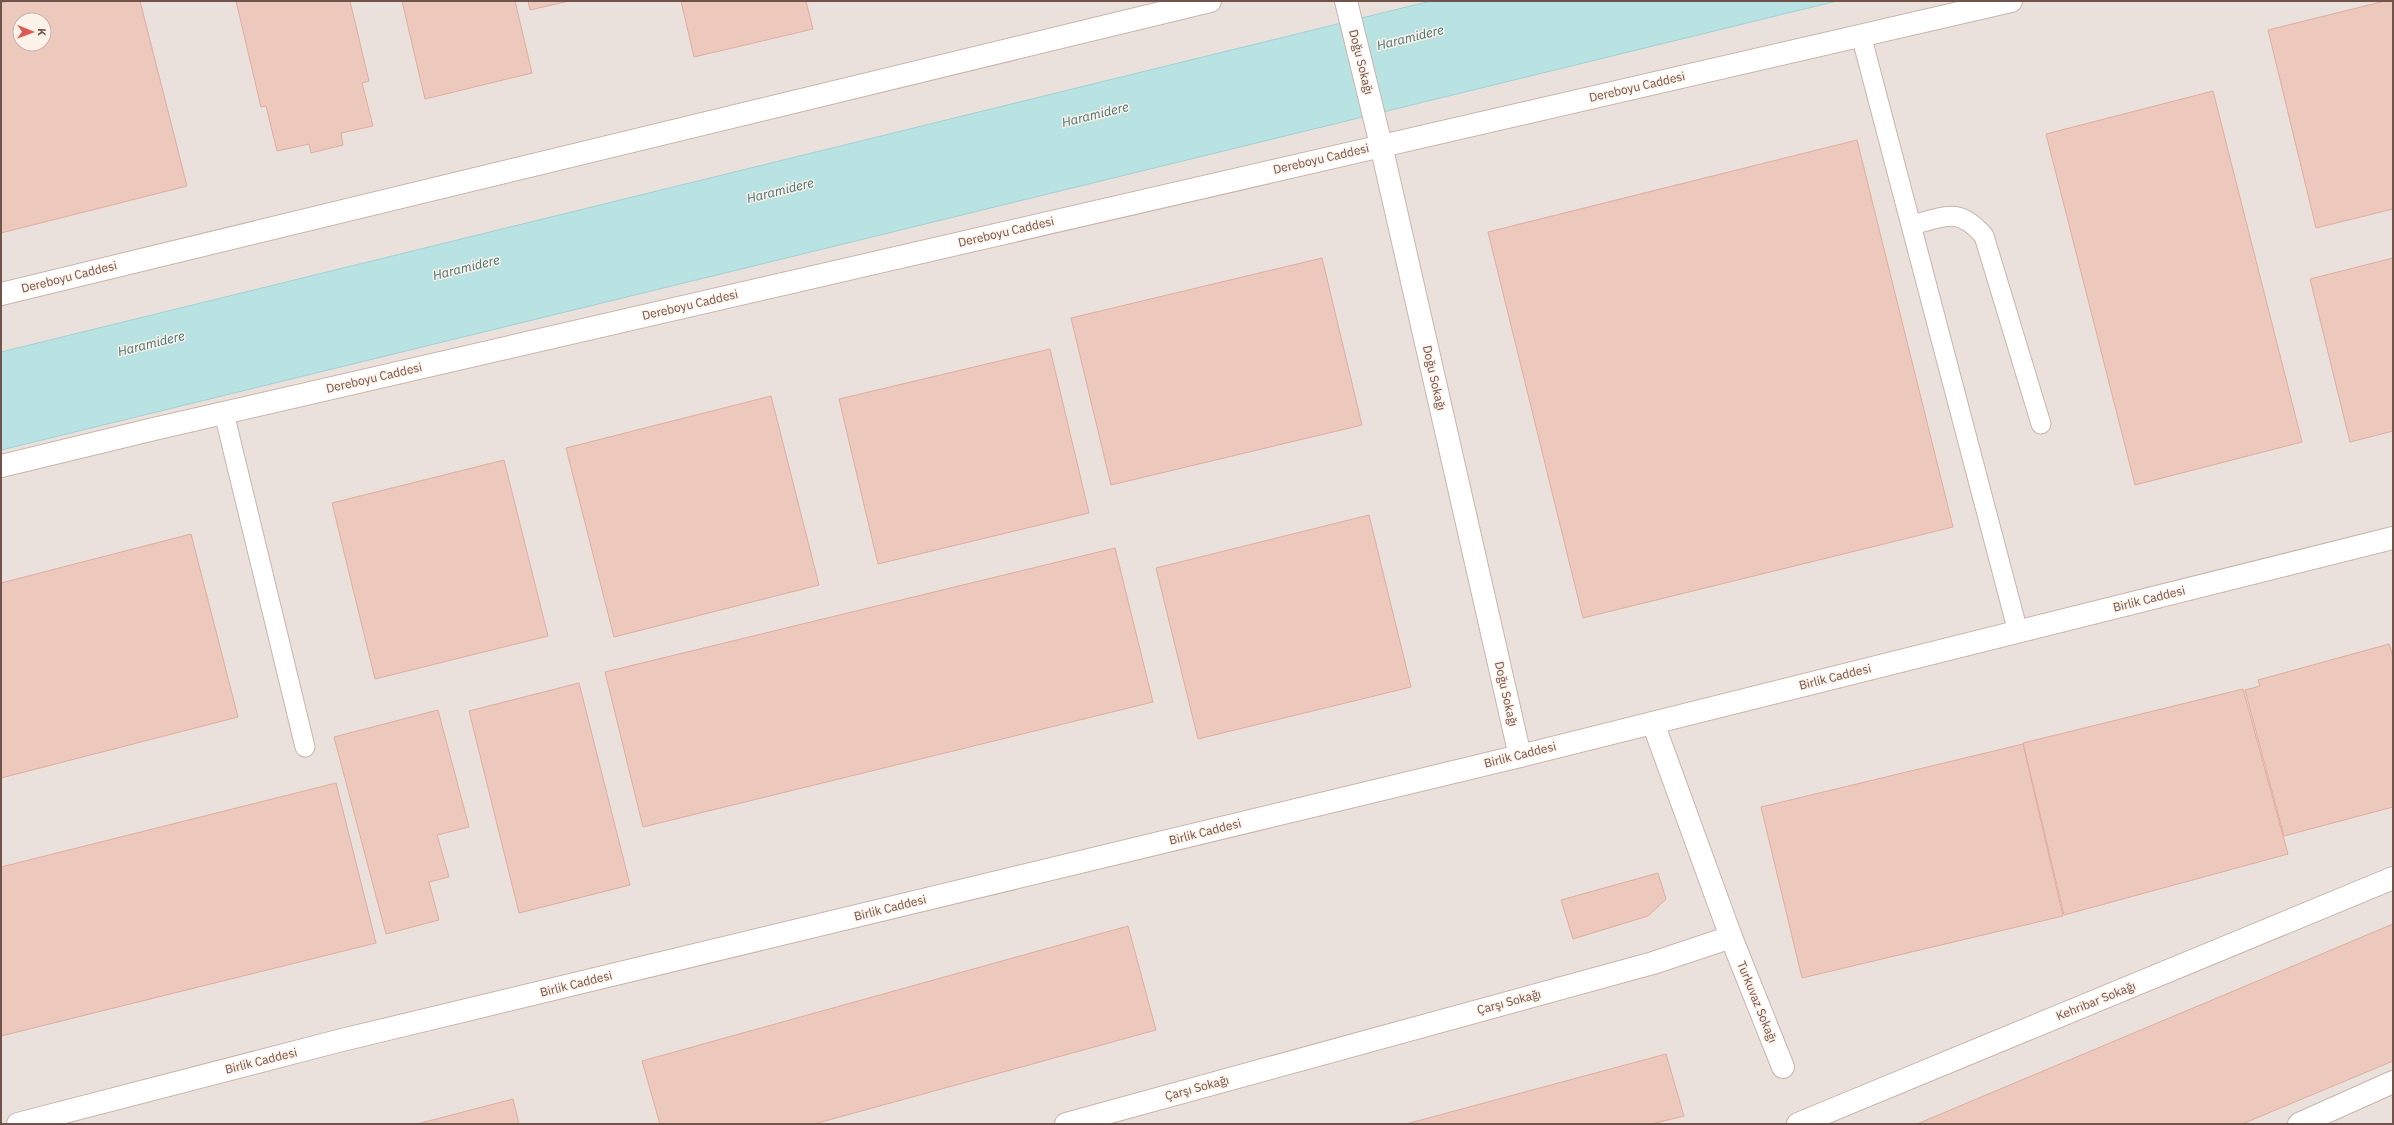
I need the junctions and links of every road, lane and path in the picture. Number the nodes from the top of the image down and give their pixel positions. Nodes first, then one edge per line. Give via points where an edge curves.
1 (1210, 1) edge
2 (1346, 1) edge
3 (2011, 1) edge
4 (1861, 35) junction
5 (1381, 145) junction
6 (1911, 225) junction
7 (1, 294) edge
8 (224, 413) junction
9 (2041, 424) dead end
10 (1, 466) edge
11 (2393, 538) edge
12 (2018, 632) junction
13 (1653, 723) junction
14 (305, 747) dead end
15 (1520, 756) junction
16 (2393, 878) edge
17 (1731, 937) junction
18 (1783, 1067) dead end
19 (2393, 1082) edge
20 (1805, 1123) edge
21 (18, 1124) edge
22 (1066, 1124) edge
23 (2299, 1124) edge

1 - 7 street, Dereboyu Caddesi
2 - 5 street, Doğu Sokağı
3 - 4 street, Dereboyu Caddesi
4 - 5 street, Dereboyu Caddesi
4 - 6 lane
5 - 8 street, Dereboyu Caddesi
5 - 15 street, Doğu Sokağı
6 - 9 lane via 1954,215 1974,224 1984,236
6 - 12 lane
8 - 10 street, Dereboyu Caddesi
8 - 14 lane
11 - 12 street, Birlik Caddesi
12 - 13 street, Birlik Caddesi
13 - 15 street, Birlik Caddesi
13 - 17 street
15 - 21 street, Birlik Caddesi via 338,1041
16 - 20 street, Kehribar Sokağı
17 - 18 street, Turkuvaz Sokağı
17 - 22 street, Çarşı Sokağı via 1653,963
19 - 23 street

